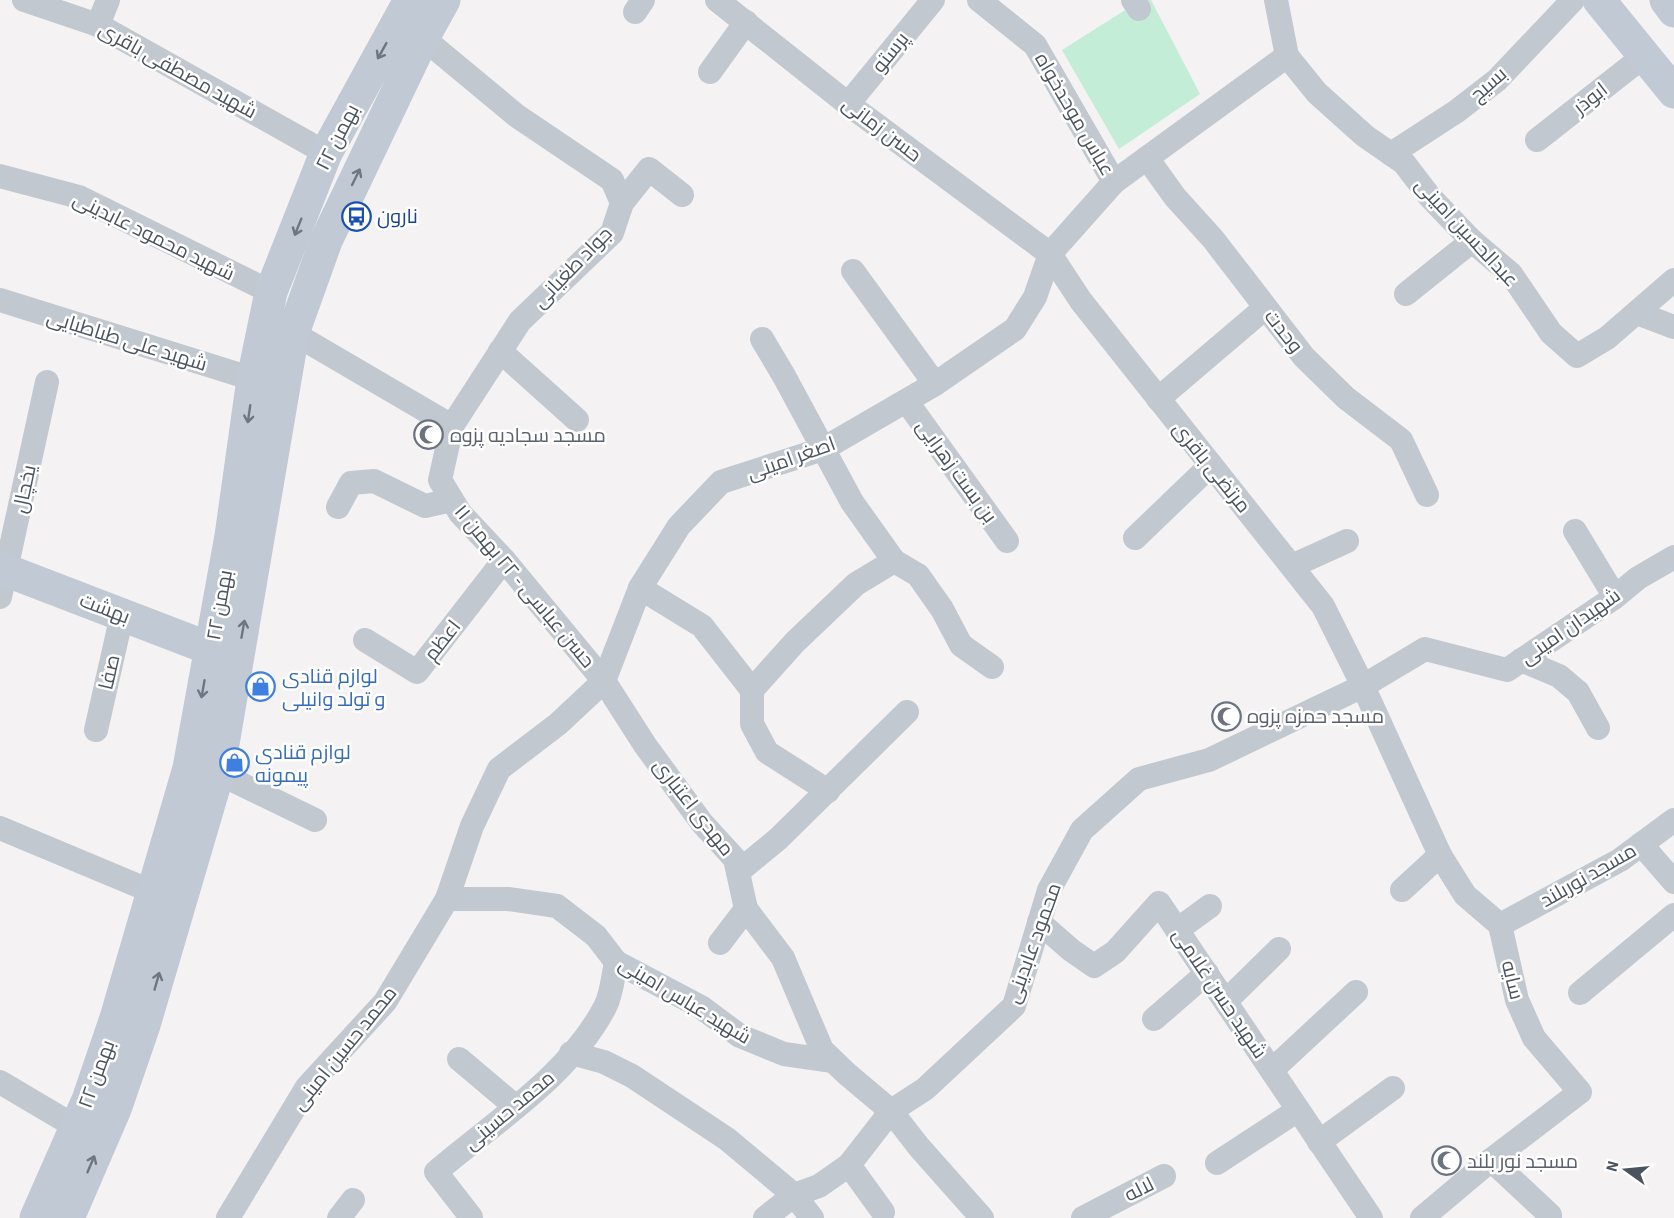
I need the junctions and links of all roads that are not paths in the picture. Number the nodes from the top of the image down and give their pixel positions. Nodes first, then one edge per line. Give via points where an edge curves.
1 (24, 0) edge
2 (108, 0) edge
3 (410, 0) edge
4 (444, 0) edge
5 (933, 0) edge
6 (979, 0) edge
7 (1276, 0) edge
8 (1573, 0) edge
9 (1599, 0) edge
10 (1665, 0) edge
11 (737, 9) edge
12 (1674, 11) edge
13 (98, 25) junction
14 (423, 38) junction
15 (1287, 56) junction
16 (1644, 56) junction
17 (710, 72) dead end
18 (1674, 92) edge
19 (848, 104) junction
20 (1537, 140) dead end
21 (326, 153) junction
22 (1391, 154) junction
23 (1147, 158) junction
24 (0, 176) edge
25 (1114, 182) junction
26 (682, 195) dead end
27 (622, 204) junction
28 (1472, 241) junction
29 (1050, 254) junction
30 (853, 271) dead end
31 (1674, 280) edge
32 (271, 292) junction
33 (1406, 294) dead end
34 (0, 300) edge
35 (1265, 308) junction
36 (1637, 313) junction
37 (1674, 327) edge
38 (293, 333) junction
39 (762, 339) dead end
40 (500, 351) junction
41 (254, 379) junction
42 (47, 382) dead end
43 (935, 384) junction
44 (1158, 399) junction
45 (907, 402) junction
46 (577, 420) dead end
47 (452, 426) junction
48 (823, 449) junction
49 (1211, 465) junction
50 (1427, 495) dead end
51 (452, 500) junction
52 (338, 507) dead end
53 (1575, 531) dead end
54 (1135, 538) dead end
55 (1007, 541) dead end
56 (1347, 541) dead end
57 (1674, 557) edge
58 (504, 560) junction
59 (894, 561) junction
60 (1292, 566) junction
61 (2, 578) edge
62 (640, 588) junction
63 (1615, 597) junction
64 (122, 615) junction
65 (365, 640) dead end
66 (211, 649) junction
67 (1521, 660) junction
68 (992, 667) dead end
69 (604, 681) junction
70 (1363, 686) junction
71 (752, 690) junction
72 (907, 712) dead end
73 (1598, 728) dead end
74 (96, 730) dead end
75 (218, 773) junction
76 (828, 791) junction
77 (315, 820) dead end
78 (1674, 820) edge
79 (0, 828) edge
80 (1641, 844) junction
81 (1440, 855) junction
82 (738, 872) junction
83 (1674, 882) edge
84 (1402, 890) dead end
85 (153, 892) junction
86 (447, 899) junction
87 (1210, 906) dead end
88 (747, 909) junction
89 (1674, 915) edge
90 (1039, 922) junction
91 (1500, 925) junction
92 (1177, 930) junction
93 (720, 943) dead end
94 (153, 945) junction
95 (1279, 949) dead end
96 (616, 962) junction
97 (1207, 973) junction
98 (1356, 992) dead end
99 (1580, 993) dead end
100 (1226, 1002) junction
101 (1154, 1019) dead end
102 (571, 1053) junction
103 (459, 1059) dead end
104 (833, 1060) junction
105 (1272, 1070) junction
106 (0, 1082) edge
107 (1393, 1088) dead end
108 (516, 1107) junction
109 (1298, 1110) junction
110 (891, 1111) junction
111 (76, 1127) junction
112 (1319, 1142) junction
113 (1491, 1160) junction
114 (1217, 1163) dead end
115 (849, 1165) junction
116 (1164, 1176) dead end
117 (794, 1195) junction
118 (883, 1212) dead end
119 (471, 1217) edge
120 (36, 1218) edge
121 (68, 1218) edge
122 (228, 1218) edge
123 (765, 1218) edge
124 (812, 1218) edge
125 (982, 1218) edge
126 (1083, 1218) edge
127 (1371, 1218) edge
128 (1422, 1218) edge
129 (1550, 1218) edge

1 - 13 street, شهید مصطفی باقری
2 - 13 street
3 -> 21 main road, ۲۲ بهمن
4 - 14 main road, ۲۲ بهمن
5 - 19 street, پرستو
6 - 25 street, عباس موحدخواه via 1035,45
7 - 15 street
8 - 22 street, بسیج via 1497,80
9 - 16 main road
10 - 12 main road
11 - 17 street
11 - 19 street, حسن زمانی
13 - 21 street, شهید مصطفی باقری
14 - 27 street, جواد طغیانی via 517,116 612,180
38 -> 14 main road, ۲۲ بهمن via 326,241
15 - 22 street, عبدالحسین امینی via 1317,93
15 - 23 street
16 - 18 main road
16 - 20 street, ابوذر
19 - 29 street, حسن زمانی
21 -> 32 main road, ۲۲ بهمن
22 - 28 street, عبدالحسین امینی via 1404,163
23 - 25 street
23 - 35 street, وحدت
24 - 32 street, شهید محمود عابدینی via 79,197
25 - 29 street
26 - 27 street via 649,169
27 - 40 street, جواد طغیانی via 612,233 519,321
28 - 33 street
28 - 36 street, عبدالحسین امینی via 1511,274 1551,333 1577,356 1608,338
29 - 43 street, اصغر امینی via 1035,297 1015,329
29 - 44 street, مرتضی باقری via 1081,301
30 - 43 street
31 - 36 street, عبدالحسین امینی
32 - 41 main road, ۲۲ بهمن
34 - 41 street, شهید علی طباطبایی
35 - 44 street
35 - 50 street, وحدت via 1304,357 1346,398 1401,440
36 - 37 street
38 - 47 street
75 -> 38 main road, ۲۲ بهمن
39 - 48 street
40 - 46 street
40 - 47 street, جواد طغیانی
41 -> 66 main road, ۲۲ بهمن
42 - 61 street, یخچال
43 - 45 street, اصغر امینی
44 - 49 street, مرتضی باقری
45 - 48 street, اصغر امینی
45 - 55 street, بن بست زهرایی
47 - 51 street, حسن عباسی - ۲۲ بهمن ۱۱ via 440,480
48 - 59 street via 852,502
48 - 62 street, اصغر امینی via 721,482 678,526
49 - 54 street
49 - 60 street, مرتضی باقری
51 - 52 street via 425,506 374,481 351,483
51 - 58 street, حسن عباسی - ۲۲ بهمن ۱۱
53 - 63 street
56 - 60 street
57 - 63 street, شهیدان امینی
58 - 65 street, اعظم via 417,672
58 - 69 street, حسن عباسی - ۲۲ بهمن ۱۱
59 - 68 street via 918,575 962,645
59 - 71 street via 856,584
60 - 70 street, مرتضی باقری via 1323,606
61 - 64 main road, بهشت
62 - 69 street, اصغر امینی
62 - 71 street via 702,626
63 - 67 street, شهیدان امینی
64 - 66 main road, بهشت
64 - 74 street, صفا
66 -> 85 main road, ۲۲ بهمن via 189,768
67 - 70 street, شهیدان امینی via 1507,670 1425,649
67 - 73 street via 1559,676 1578,692
69 - 82 street, مهدی اعتباری via 702,823 735,859
69 - 86 street, محمد حسین امینی via 558,724 499,769 472,826
70 - 81 street
70 - 90 street, محمود عابدینی via 1209,760 1139,779 1082,830 1049,890
71 - 76 street via 752,724 767,752
72 - 76 street
75 - 77 street
75 - 94 main road, ۲۲ بهمن
76 - 82 street
78 - 80 street, مسجد نوربلند
79 - 85 street
80 - 83 street
80 - 91 street, مسجد نوربلند via 1620,860
81 - 84 street
81 - 91 street via 1466,895
82 - 88 street, مهدی اعتباری
85 - 94 main road, ۲۲ بهمن
86 - 96 street, شهید عباس امینی via 508,899 557,906 596,936
86 - 122 street, محمد حسین امینی via 385,1002 307,1087
87 - 92 street
88 - 93 street
88 - 104 street, مهدی اعتباری via 783,958 822,1050
89 - 99 street
90 - 92 street, شهید حسن غلامی via 1094,966 1115,952 1159,903
90 - 110 street, محمود عابدینی via 1014,1006 925,1089
91 - 113 street, سایه via 1517,1000 1534,1038 1580,1092
92 - 97 street, شهید حسن غلامی
94 - 111 main road, ۲۲ بهمن via 113,1028
121 -> 94 main road, ۲۲ بهمن via 115,1109 144,1025
95 - 100 street
96 - 102 street, محمد حسینی via 606,1005
96 - 104 street, شهید عباس امینی via 700,1007 740,1036 784,1054
97 - 100 street, شهید حسن غلامی
97 - 101 street
98 - 105 street
100 - 105 street, شهید حسن غلامی
102 - 108 street, محمد حسینی via 548,1081
102 - 117 street via 604,1062 632,1076 727,1139
103 - 108 street
104 - 110 street, مهدی اعتباری
105 - 109 street, شهید حسن غلامی
106 - 111 street
107 - 112 street
108 - 119 street, محمد حسینی via 436,1172
109 - 112 street, شهید حسن غلامی
109 - 114 street
110 - 115 street, محمود عابدینی
110 - 125 street, مهدی اعتباری
111 - 120 main road, ۲۲ بهمن
112 - 127 street, شهید حسن غلامی
113 - 128 street, سایه
113 - 129 street
115 - 117 street, محمود عابدینی via 819,1186
115 - 118 street
116 - 126 street, لاله
117 - 123 street, محمود عابدینی
117 - 124 street

